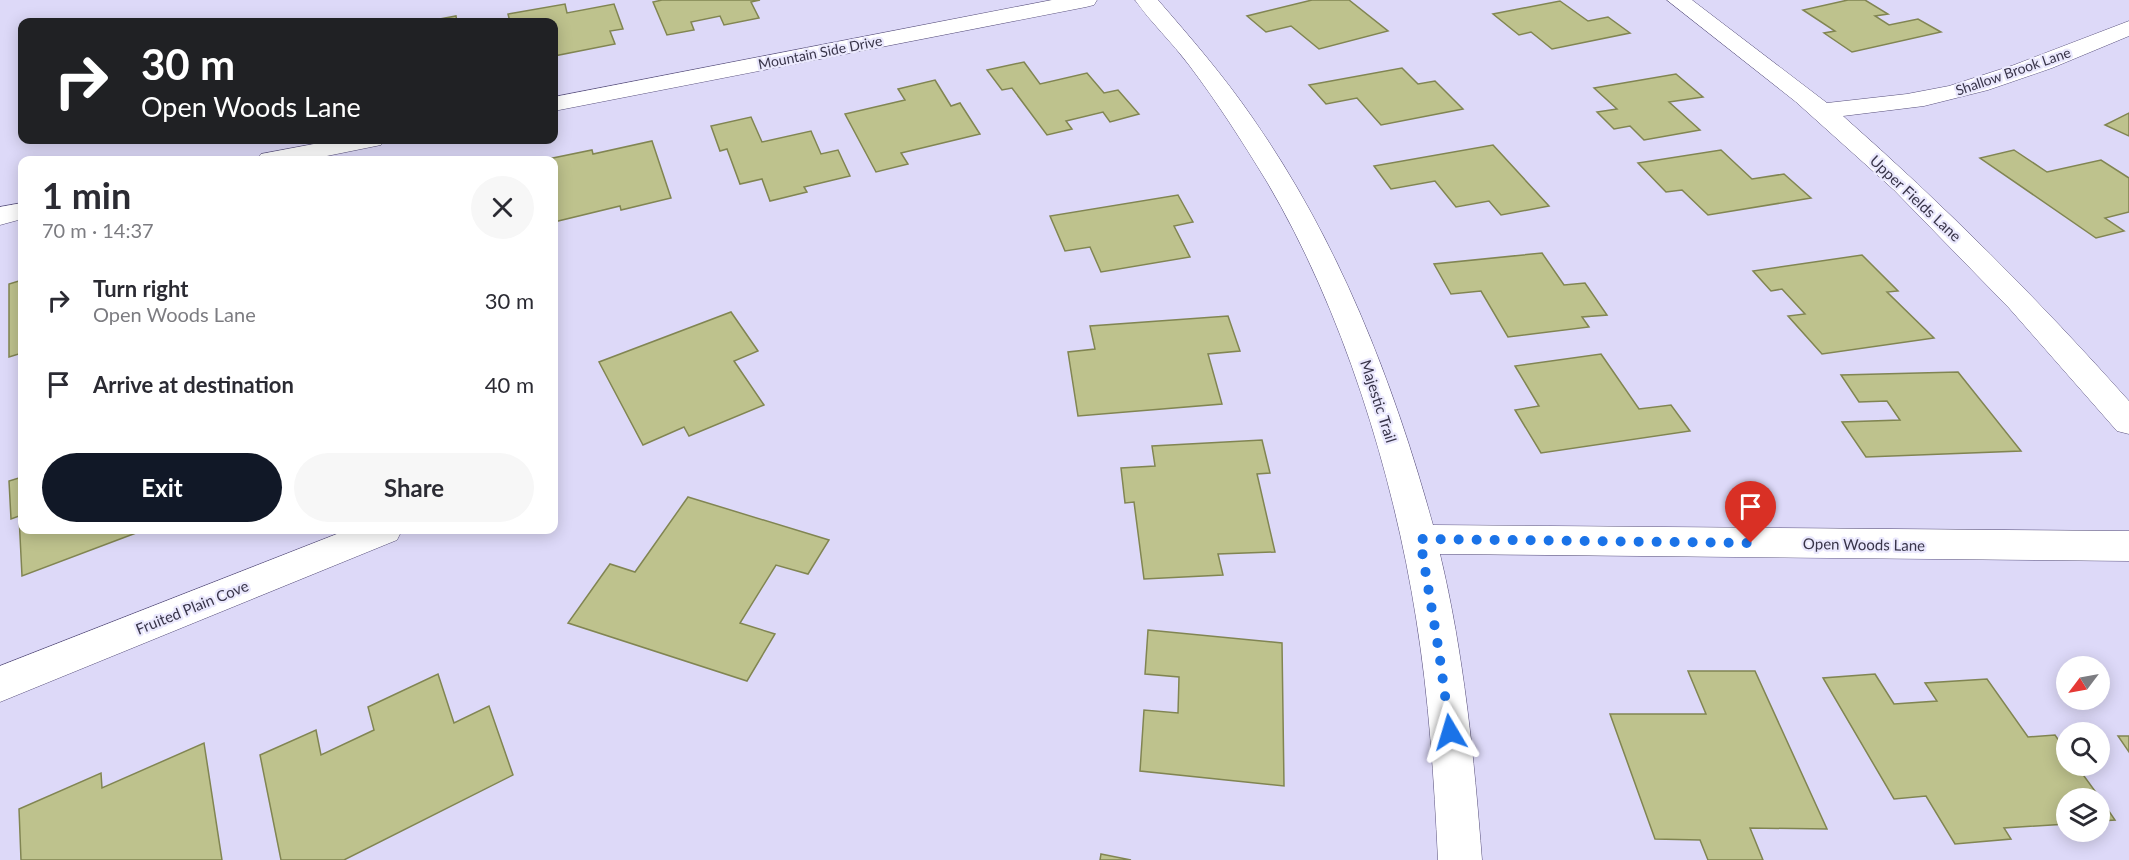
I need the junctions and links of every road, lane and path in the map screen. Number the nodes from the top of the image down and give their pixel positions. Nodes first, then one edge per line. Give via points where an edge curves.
1 (1086, 0) edge
2 (1146, 0) edge
3 (1678, 0) edge
4 (2129, 28) edge
5 (558, 103) edge
6 (1822, 111) junction
7 (352, 144) edge
8 (290, 156) edge
9 (18, 212) edge
10 (0, 216) edge
11 (2129, 422) edge
12 (374, 534) edge
13 (1420, 539) junction
14 (2129, 546) edge
15 (0, 684) edge
16 (1460, 860) edge

1 - 5 street, Mountain Side Drive
2 - 13 street, Majestic Trail via 1192,53 1300,215 1360,345
3 - 6 street, Upper Fields Lane
4 - 6 street, Shallow Brook Lane via 1956,92
6 - 11 street, Upper Fields Lane via 1991,270
7 - 8 street
9 - 10 street
12 - 15 street, Fruited Plain Cove
13 - 14 street, Open Woods Lane
13 - 16 street, Majestic Trail via 1453,752

